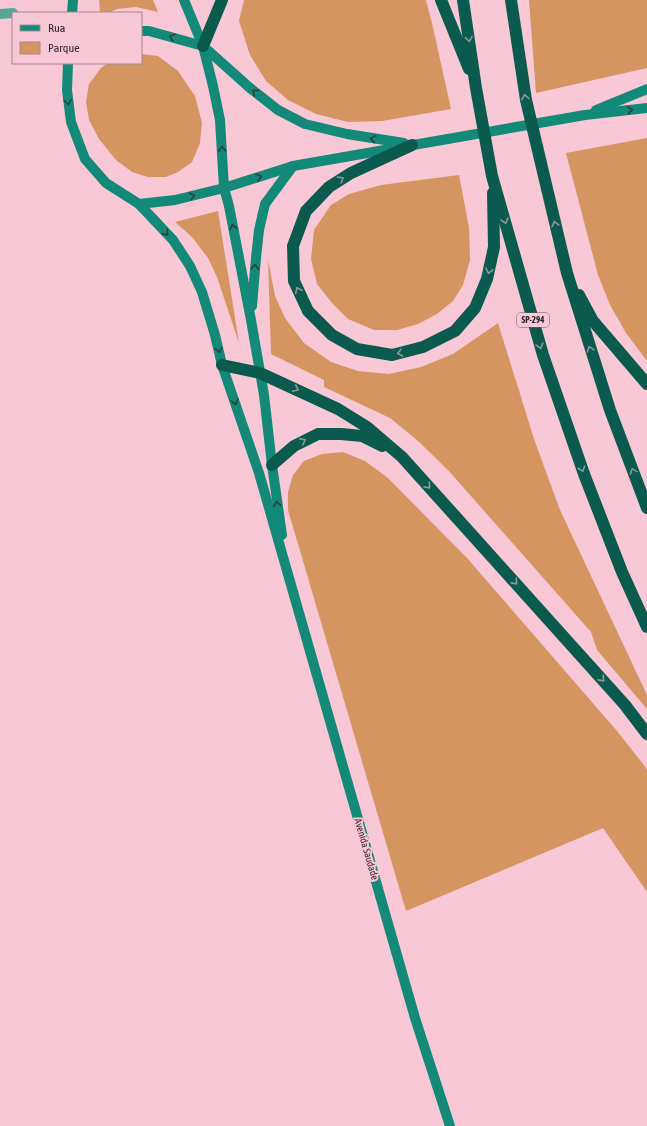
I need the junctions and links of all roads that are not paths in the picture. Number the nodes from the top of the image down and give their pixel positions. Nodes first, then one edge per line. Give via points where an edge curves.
1 (73, 0) edge
2 (184, 0) edge
3 (222, 0) edge
4 (441, 0) edge
5 (463, 0) edge
6 (511, 0) edge
7 (72, 12) edge
8 (12, 13) edge
9 (0, 14) edge
10 (142, 31) edge
11 (203, 46) junction
12 (68, 64) edge
13 (476, 88) junction
14 (647, 89) edge
15 (647, 108) edge
16 (585, 115) junction
17 (412, 145) junction
18 (294, 166) junction
19 (492, 176) junction
20 (224, 188) junction
21 (139, 204) junction
22 (567, 273) junction
23 (251, 320) junction
24 (222, 365) junction
25 (260, 373) junction
26 (647, 384) edge
27 (402, 457) junction
28 (272, 465) junction
29 (647, 508) edge
30 (286, 570) junction
31 (647, 627) edge
32 (647, 734) edge
33 (450, 1126) edge

1 - 7 main road
2 - 11 main road
3 - 11 highway
4 - 13 highway
5 -> 13 highway, SP-294
22 -> 6 highway via 526,100
8 - 9 street
11 -> 10 main road
17 -> 11 main road via 305,124 278,110
20 -> 11 main road via 220,120
12 -> 21 main road via 67,90 71,122 85,159 106,184
13 - 19 highway, SP-294
14 - 16 main road
16 -> 15 main road
16 - 17 main road
17 - 18 main road
19 -> 17 highway via 494,247 487,279 475,308 455,331 423,347 392,355 356,349 332,335 308,311 294,281 293,246 306,211 329,187 351,173
20 -> 18 main road
23 -> 18 main road via 259,230 265,204
19 -> 31 highway, SP-294 via 543,355 581,466 622,572
21 -> 20 main road via 175,200
23 -> 20 main road
21 -> 24 main road via 172,240 190,266 202,292
22 - 26 highway via 593,321
29 -> 22 highway via 610,410
23 - 25 main road
24 - 25 highway
24 -> 30 main road via 258,473
25 -> 27 highway via 338,409 367,426
25 - 28 main road
28 -> 27 highway via 294,446 318,434 362,436
27 -> 32 highway via 625,705
30 -> 28 main road
30 - 33 main road, Avenida Saudade via 415,1018

